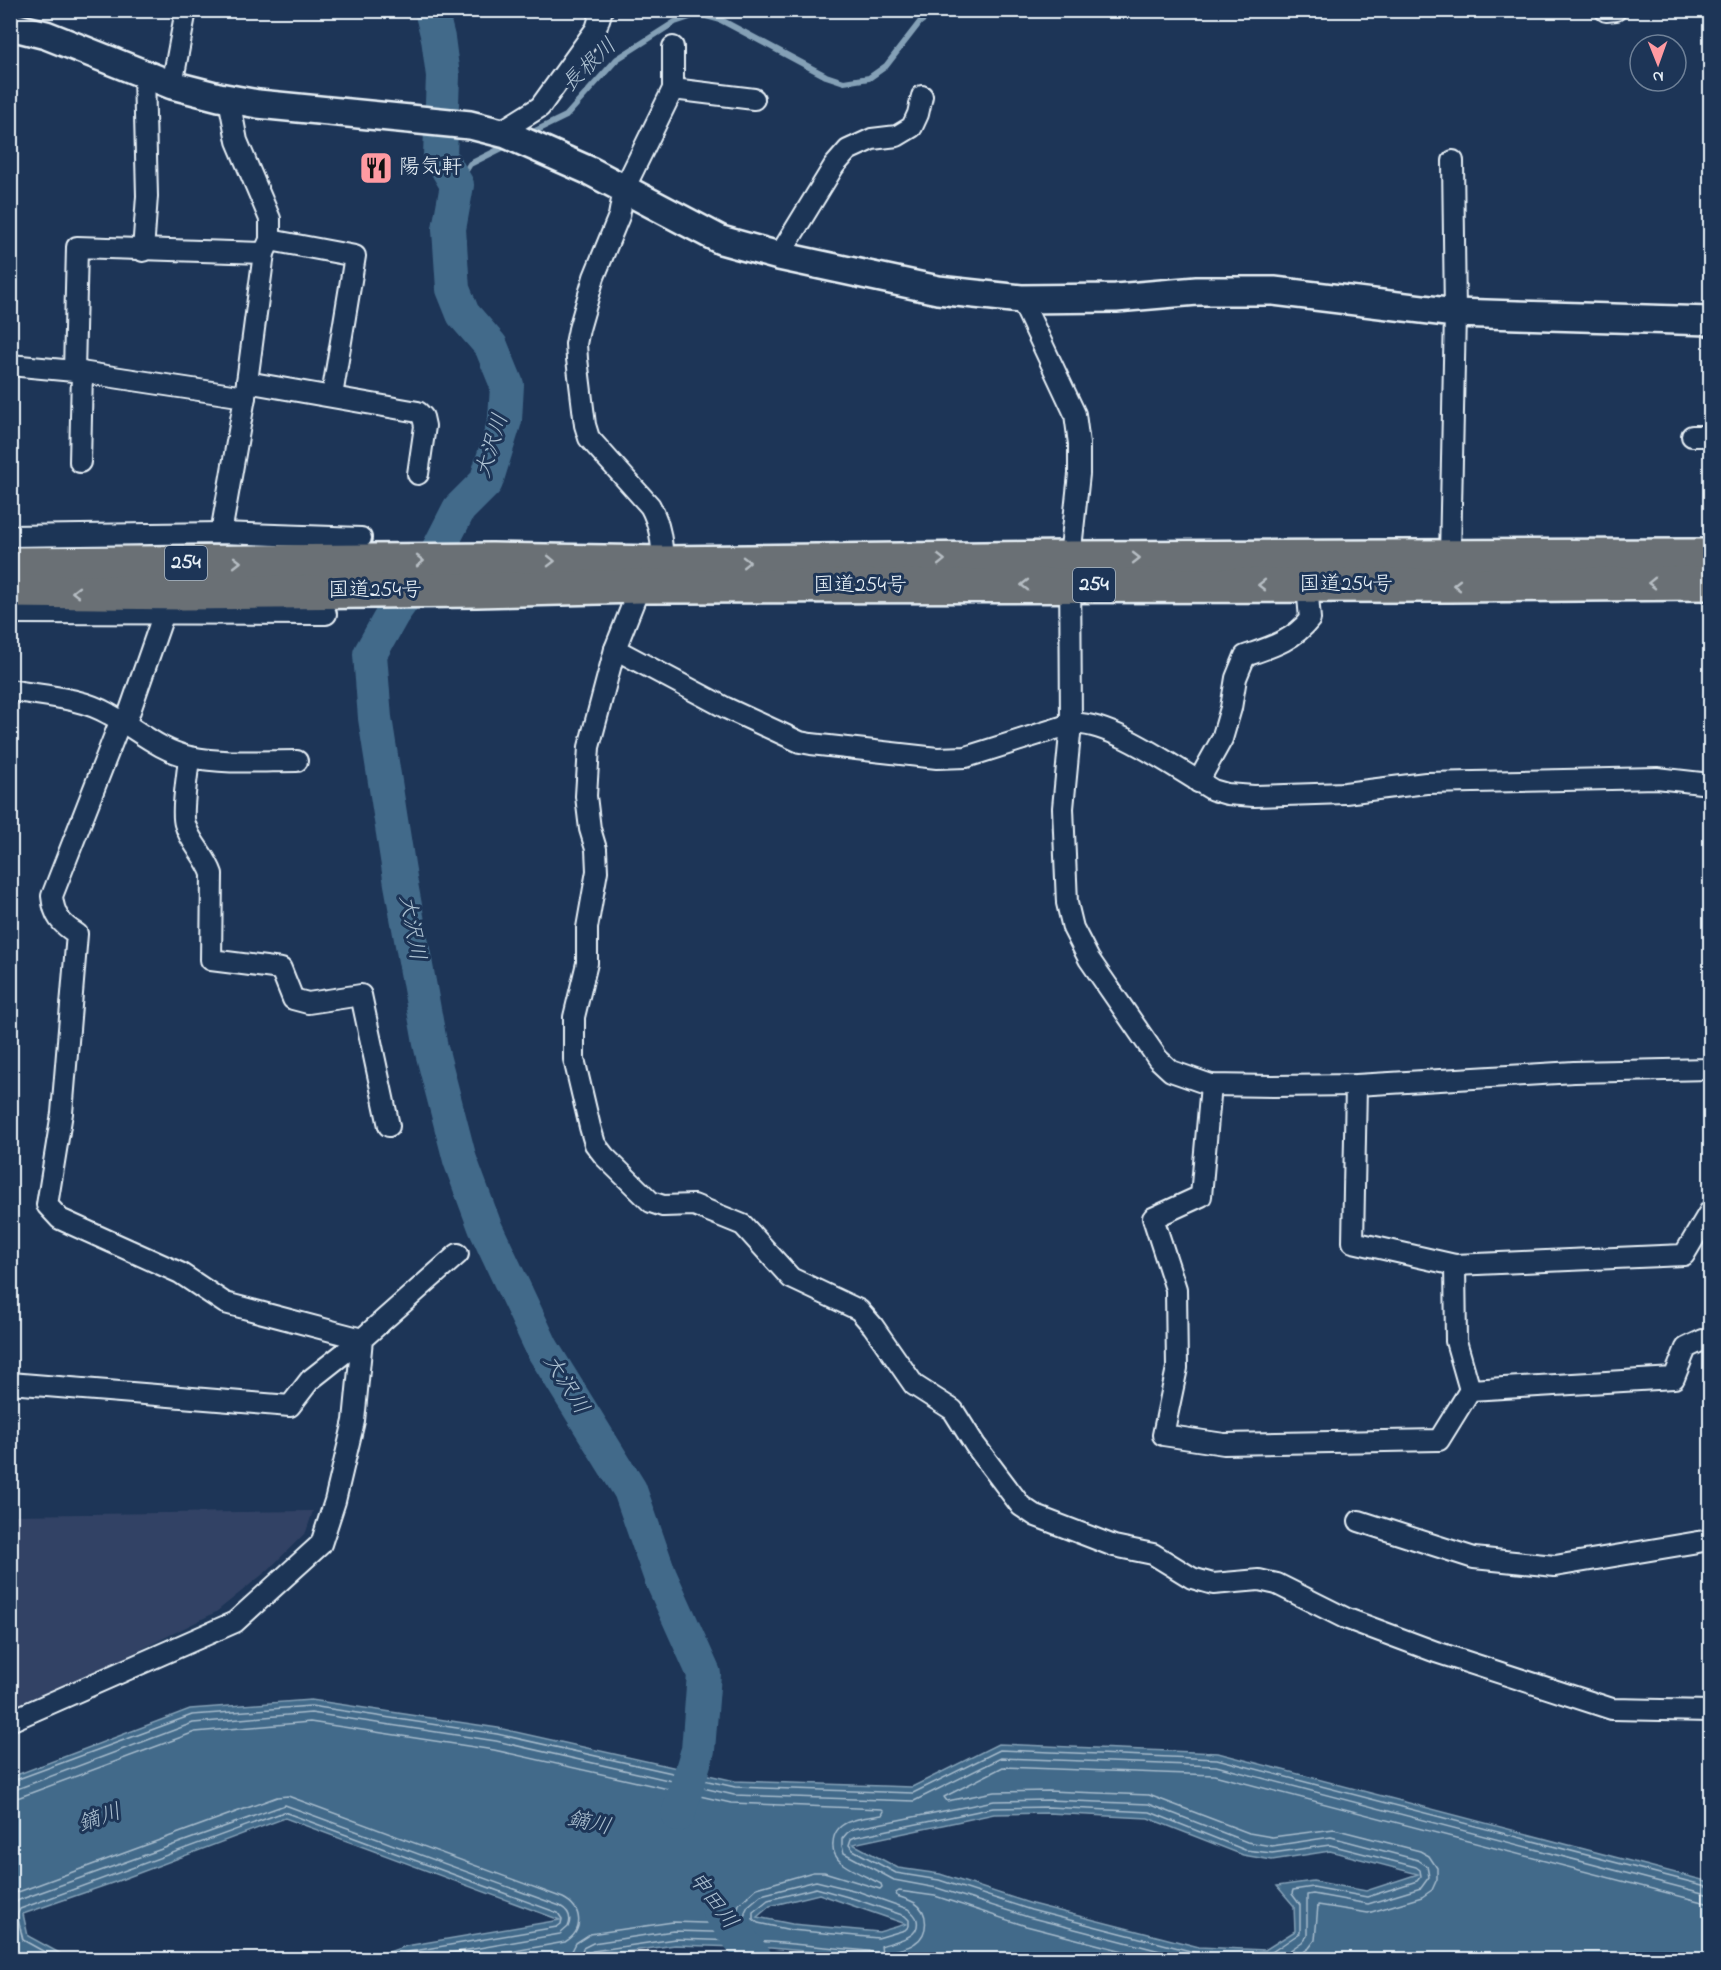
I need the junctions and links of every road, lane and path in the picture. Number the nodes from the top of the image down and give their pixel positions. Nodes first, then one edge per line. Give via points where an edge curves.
1 (186, 10) edge
2 (602, 10) edge
3 (1616, 10) edge
4 (1606, 11) edge
5 (10, 26) edge
6 (673, 47) dead end
7 (144, 74) junction
8 (172, 85) junction
9 (673, 89) junction
10 (922, 96) dead end
11 (229, 99) junction
12 (753, 99) dead end
13 (503, 133) junction
14 (1453, 161) dead end
15 (624, 189) junction
16 (267, 247) junction
17 (143, 251) junction
18 (779, 256) junction
19 (1021, 299) junction
20 (1455, 313) junction
21 (1710, 321) edge
22 (10, 365) edge
23 (78, 372) junction
24 (246, 389) junction
25 (332, 396) junction
26 (80, 462) dead end
27 (418, 474) dead end
28 (221, 533) junction
29 (157, 535) junction
30 (10, 536) edge
31 (361, 550) junction
32 (1710, 556) edge
33 (1450, 557) junction
34 (663, 563) junction
35 (10, 564) edge
36 (97, 564) junction
37 (1070, 572) junction
38 (1710, 582) edge
39 (1307, 585) junction
40 (640, 586) junction
41 (10, 591) edge
42 (335, 602) junction
43 (10, 613) edge
44 (164, 613) junction
45 (615, 650) junction
46 (10, 690) edge
47 (123, 723) junction
48 (1071, 724) junction
49 (189, 757) junction
50 (297, 761) dead end
51 (1198, 782) junction
52 (1710, 784) edge
53 (1710, 1069) edge
54 (1211, 1084) junction
55 (1356, 1085) junction
56 (388, 1126) dead end
57 (1710, 1211) edge
58 (458, 1254) dead end
59 (1455, 1265) junction
60 (362, 1339) junction
61 (1710, 1340) edge
62 (10, 1383) edge
63 (1470, 1390) junction
64 (1359, 1521) dead end
65 (1710, 1540) edge
66 (1710, 1711) edge
67 (10, 1721) edge

1 - 8 street
2 - 13 street via 596,29 540,107
3 - 4 street
5 - 7 street via 46,35
6 - 9 street
7 - 8 street
7 - 17 street via 147,196
8 - 11 street
9 - 12 street
9 - 15 street
10 - 18 street via 912,127 848,150 834,166
11 - 13 street via 470,125
11 - 16 street via 237,141 270,219
13 - 15 street
14 - 20 street
15 - 18 street via 721,240
15 - 34 street via 619,216 582,318 577,359 590,438 656,516
16 - 17 street
16 - 24 street
16 - 25 street via 355,256
17 - 23 street via 77,247
18 - 19 street via 938,290
19 - 20 street via 1274,291
19 - 37 street via 1075,414 1079,474
20 - 21 street
20 - 33 street
22 - 23 street
23 - 24 street
23 - 26 street
24 - 25 street
24 - 28 street
25 - 27 street via 418,412 425,426
28 - 29 street
28 - 31 street
29 - 30 street
29 - 36 street
31 -> 34 highway, 国道254号 / 254 via 492,560
36 -> 31 highway, 国道254号 / 254
32 - 33 highway, 国道254号 / 254
37 -> 33 highway, 国道254号 / 254
34 -> 37 highway, 国道254号 / 254
35 - 36 highway, 国道254号 / 254
39 -> 37 highway, 国道254号 / 254
37 -> 40 highway, 国道254号 / 254
37 - 48 street
38 -> 39 highway, 国道254号 / 254
39 - 51 street via 1310,619 1300,632 1281,644 1245,656 1221,739
40 - 42 highway, 国道254号 / 254 via 477,590
40 - 45 street
42 -> 41 highway, 国道254号 / 254 via 184,593
42 - 44 street
43 - 44 street
44 - 47 street
45 - 48 street via 726,708 811,744 937,758 966,757
45 - 66 street via 589,747 586,796 597,871 587,928 587,963 574,1017 574,1059 595,1144 651,1202 663,1206 694,1205 743,1225 791,1278 859,1310 914,1385 953,1410 1021,1506 1036,1516 1114,1545 1154,1554 1192,1578 1213,1584 1259,1580 1277,1584 1345,1618 1436,1652 1612,1709
46 - 47 street via 89,704
47 - 49 street via 150,742
47 - 60 street via 52,897 58,920 77,934 62,1113 47,1206 60,1219 180,1273 225,1303
48 - 51 street via 1082,722 1121,736
48 - 54 street via 1063,808 1067,903 1073,928 1089,959 1158,1059 1171,1071
49 - 50 street
49 - 56 street via 184,822 212,874 211,960 281,969 292,999 308,1003 361,995
51 - 52 street via 1227,794 1254,796 1345,793 1449,783 1657,778
53 - 55 street via 1574,1072
54 - 55 street
54 - 63 street via 1202,1196 1153,1218 1176,1289 1177,1368 1163,1436 1224,1444 1439,1440
55 - 59 street via 1353,1242
57 - 59 street via 1684,1255
58 - 60 street
59 - 63 street via 1456,1341
60 - 62 street via 310,1380 290,1406
60 - 67 street via 354,1421 321,1544 235,1622
61 - 63 street via 1686,1348 1674,1378
64 - 65 street via 1474,1558 1555,1566

